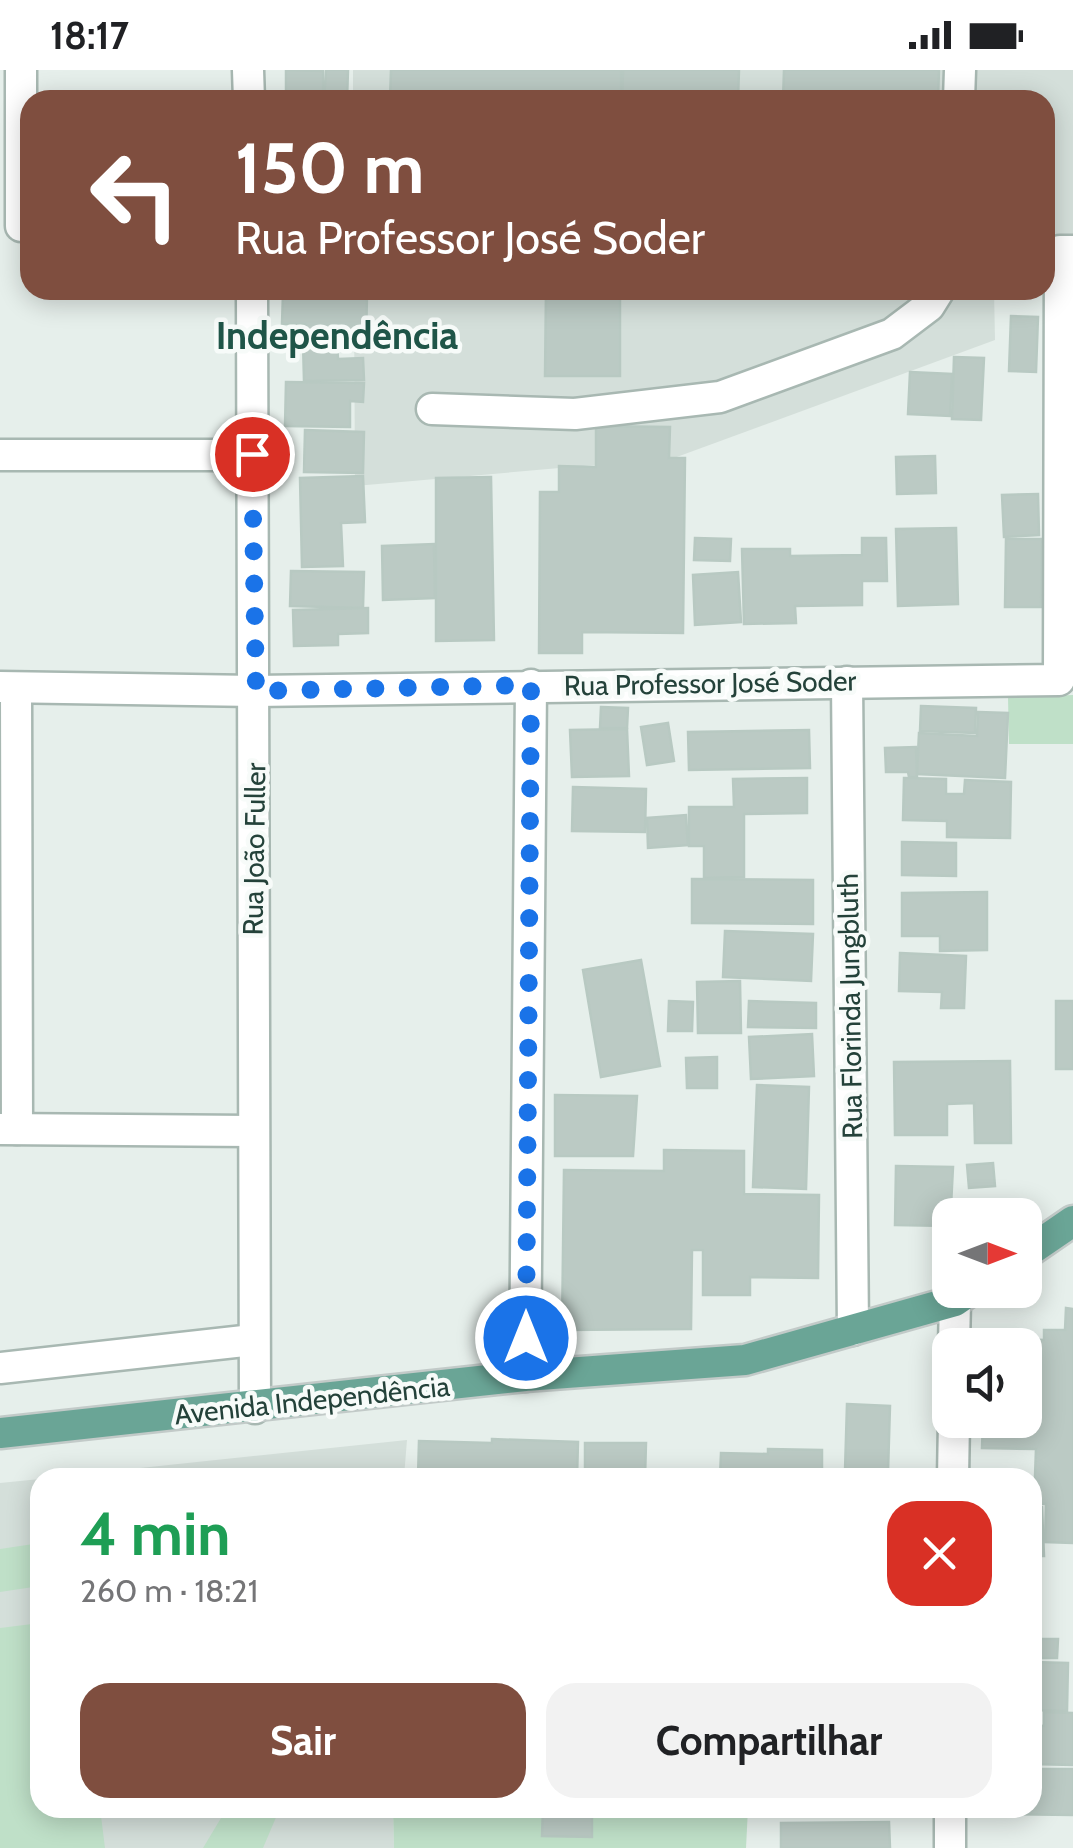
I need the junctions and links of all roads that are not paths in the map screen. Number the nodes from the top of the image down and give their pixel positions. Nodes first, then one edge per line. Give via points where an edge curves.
1 (20, 70) edge
2 (17, 226) edge
3 (1073, 251) edge
4 (252, 300) edge
5 (933, 300) edge
6 (432, 409) dead end
7 (252, 454) junction
8 (0, 456) edge
9 (847, 682) junction
10 (531, 685) junction
11 (8, 688) edge
12 (256, 691) junction
13 (9, 1129) edge
14 (252, 1131) junction
15 (1073, 1221) edge
16 (1042, 1242) edge
17 (932, 1306) edge
18 (854, 1330) junction
19 (253, 1340) junction
20 (0, 1368) edge
21 (525, 1376) junction
22 (255, 1408) junction
23 (0, 1432) edge
24 (954, 1438) edge
25 (953, 1468) edge
26 (950, 1818) edge
27 (950, 1848) edge

1 - 2 street
3 - 9 street, Rua Professor José Soder via 1060,251 1060,680
4 - 7 street, Rua João Fuller
5 - 6 street via 892,334 720,396 575,414
7 - 8 street
7 - 12 street, Rua João Fuller
9 - 10 street, Rua Professor José Soder
9 - 18 street, Rua Florinda Jungbluth
10 - 12 street, Rua Professor José Soder
10 - 21 street
11 - 12 street, Rua Professor José Soder
11 - 13 street
12 - 14 street, Rua João Fuller
13 - 14 street
14 - 19 street, Rua João Fuller
15 - 16 main road
17 - 18 main road, Avenida Independência
18 - 21 main road, Avenida Independência via 746,1360
19 - 20 street
19 - 22 street, Rua João Fuller
21 - 22 main road, Avenida Independência
22 - 23 main road, Avenida Independência
24 - 25 street
26 - 27 street

